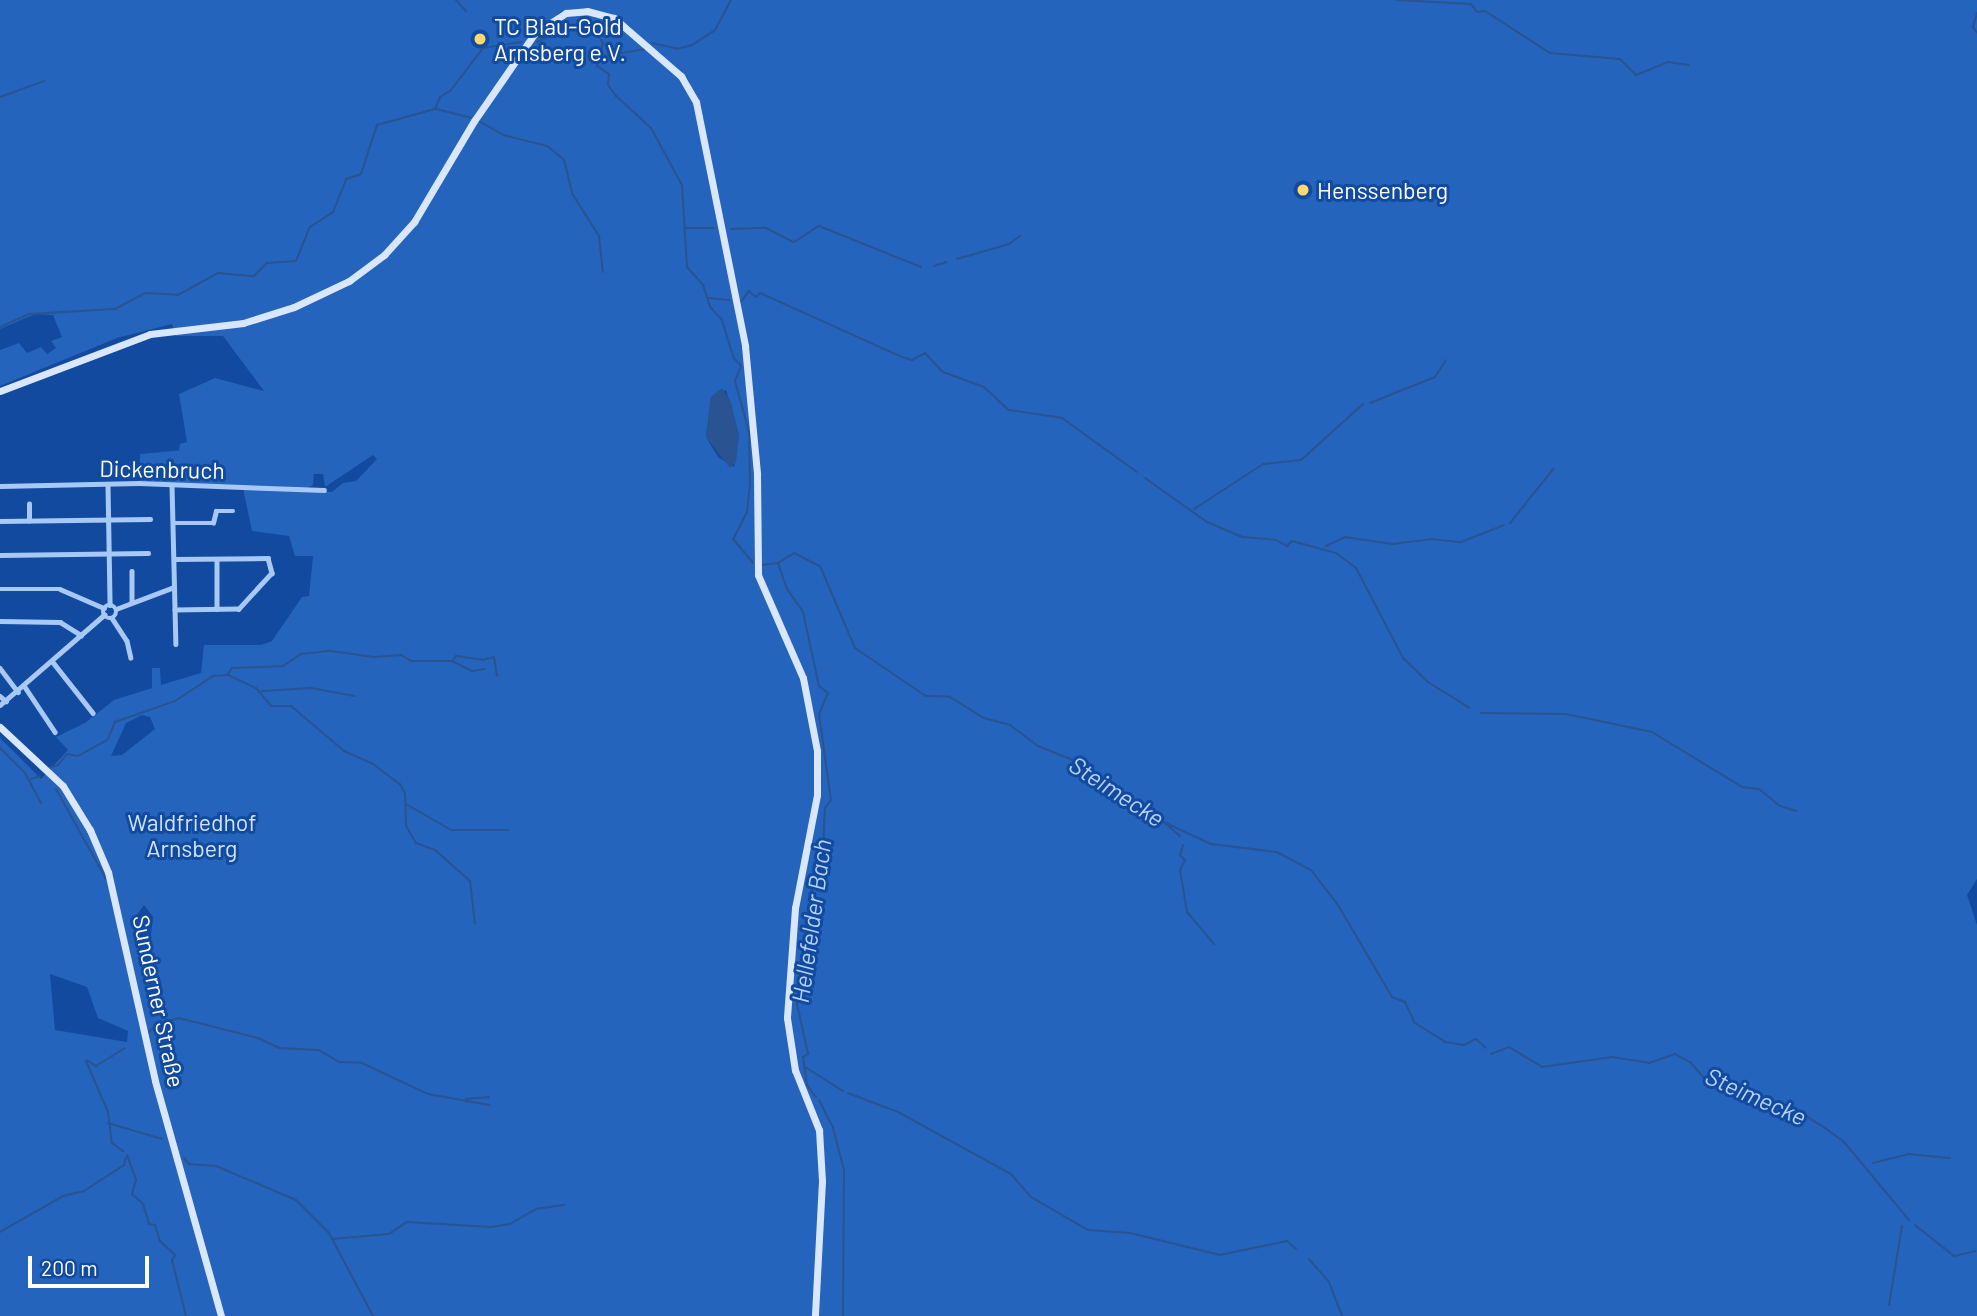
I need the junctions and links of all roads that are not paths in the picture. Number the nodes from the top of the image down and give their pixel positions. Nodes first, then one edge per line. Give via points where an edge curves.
1 (0, 391) edge
2 (108, 485) junction
3 (172, 485) junction
4 (0, 486) edge
5 (324, 490) dead end
6 (29, 504) dead end
7 (233, 511) dead end
8 (109, 519) junction
9 (150, 519) dead end
10 (0, 521) edge
11 (29, 521) junction
12 (174, 523) junction
13 (109, 553) junction
14 (148, 553) dead end
15 (0, 555) edge
16 (174, 559) junction
17 (217, 559) junction
18 (132, 571) dead end
19 (174, 587) junction
20 (0, 589) edge
21 (132, 602) junction
22 (107, 607) junction
23 (217, 609) junction
24 (116, 610) junction
25 (175, 610) junction
26 (104, 615) junction
27 (112, 618) junction
28 (0, 621) edge
29 (82, 635) junction
30 (176, 644) dead end
31 (131, 658) dead end
32 (52, 661) junction
33 (0, 668) edge
34 (25, 687) junction
35 (18, 692) junction
36 (0, 696) edge
37 (6, 701) junction
38 (0, 705) edge
39 (93, 713) dead end
40 (0, 727) edge
41 (55, 732) dead end
42 (221, 1316) edge
43 (815, 1316) edge

1 - 43 main road via 150,334 243,323 294,307 349,281 384,255 414,222 474,121 529,41 565,13 587,11 614,18 681,76 696,102 745,346 757,474 758,575 803,678 817,751 817,795 795,908 787,1017 795,1070 819,1130 822,1181
2 - 3 street, Dickenbruch
2 - 4 street, Dickenbruch
2 - 8 street
3 - 5 street, Dickenbruch
3 - 12 street
6 - 11 street
7 - 12 street via 216,511 212,523
8 - 9 street
8 - 11 street
8 - 13 street
10 - 11 street
12 - 16 street
13 - 14 street
13 - 15 street
13 - 22 street
16 - 17 street
16 - 19 street
17 - 23 street
17 - 23 street via 268,558 272,573 245,607
18 - 21 street
19 - 21 street
19 - 25 street
20 - 22 street via 60,589
21 - 24 street
22 - 24 street
22 - 26 street
23 - 25 street
24 - 27 street
25 - 30 street
26 - 27 street
26 - 29 street
27 - 31 street via 127,641
28 - 29 street via 60,622
29 - 32 street
32 - 34 street
32 - 39 street
33 - 35 street
34 - 35 street
34 - 41 street
35 - 37 street
36 - 37 street
37 - 38 street
40 - 42 main road, Sunderner Straße via 63,786 108,872 155,1082

